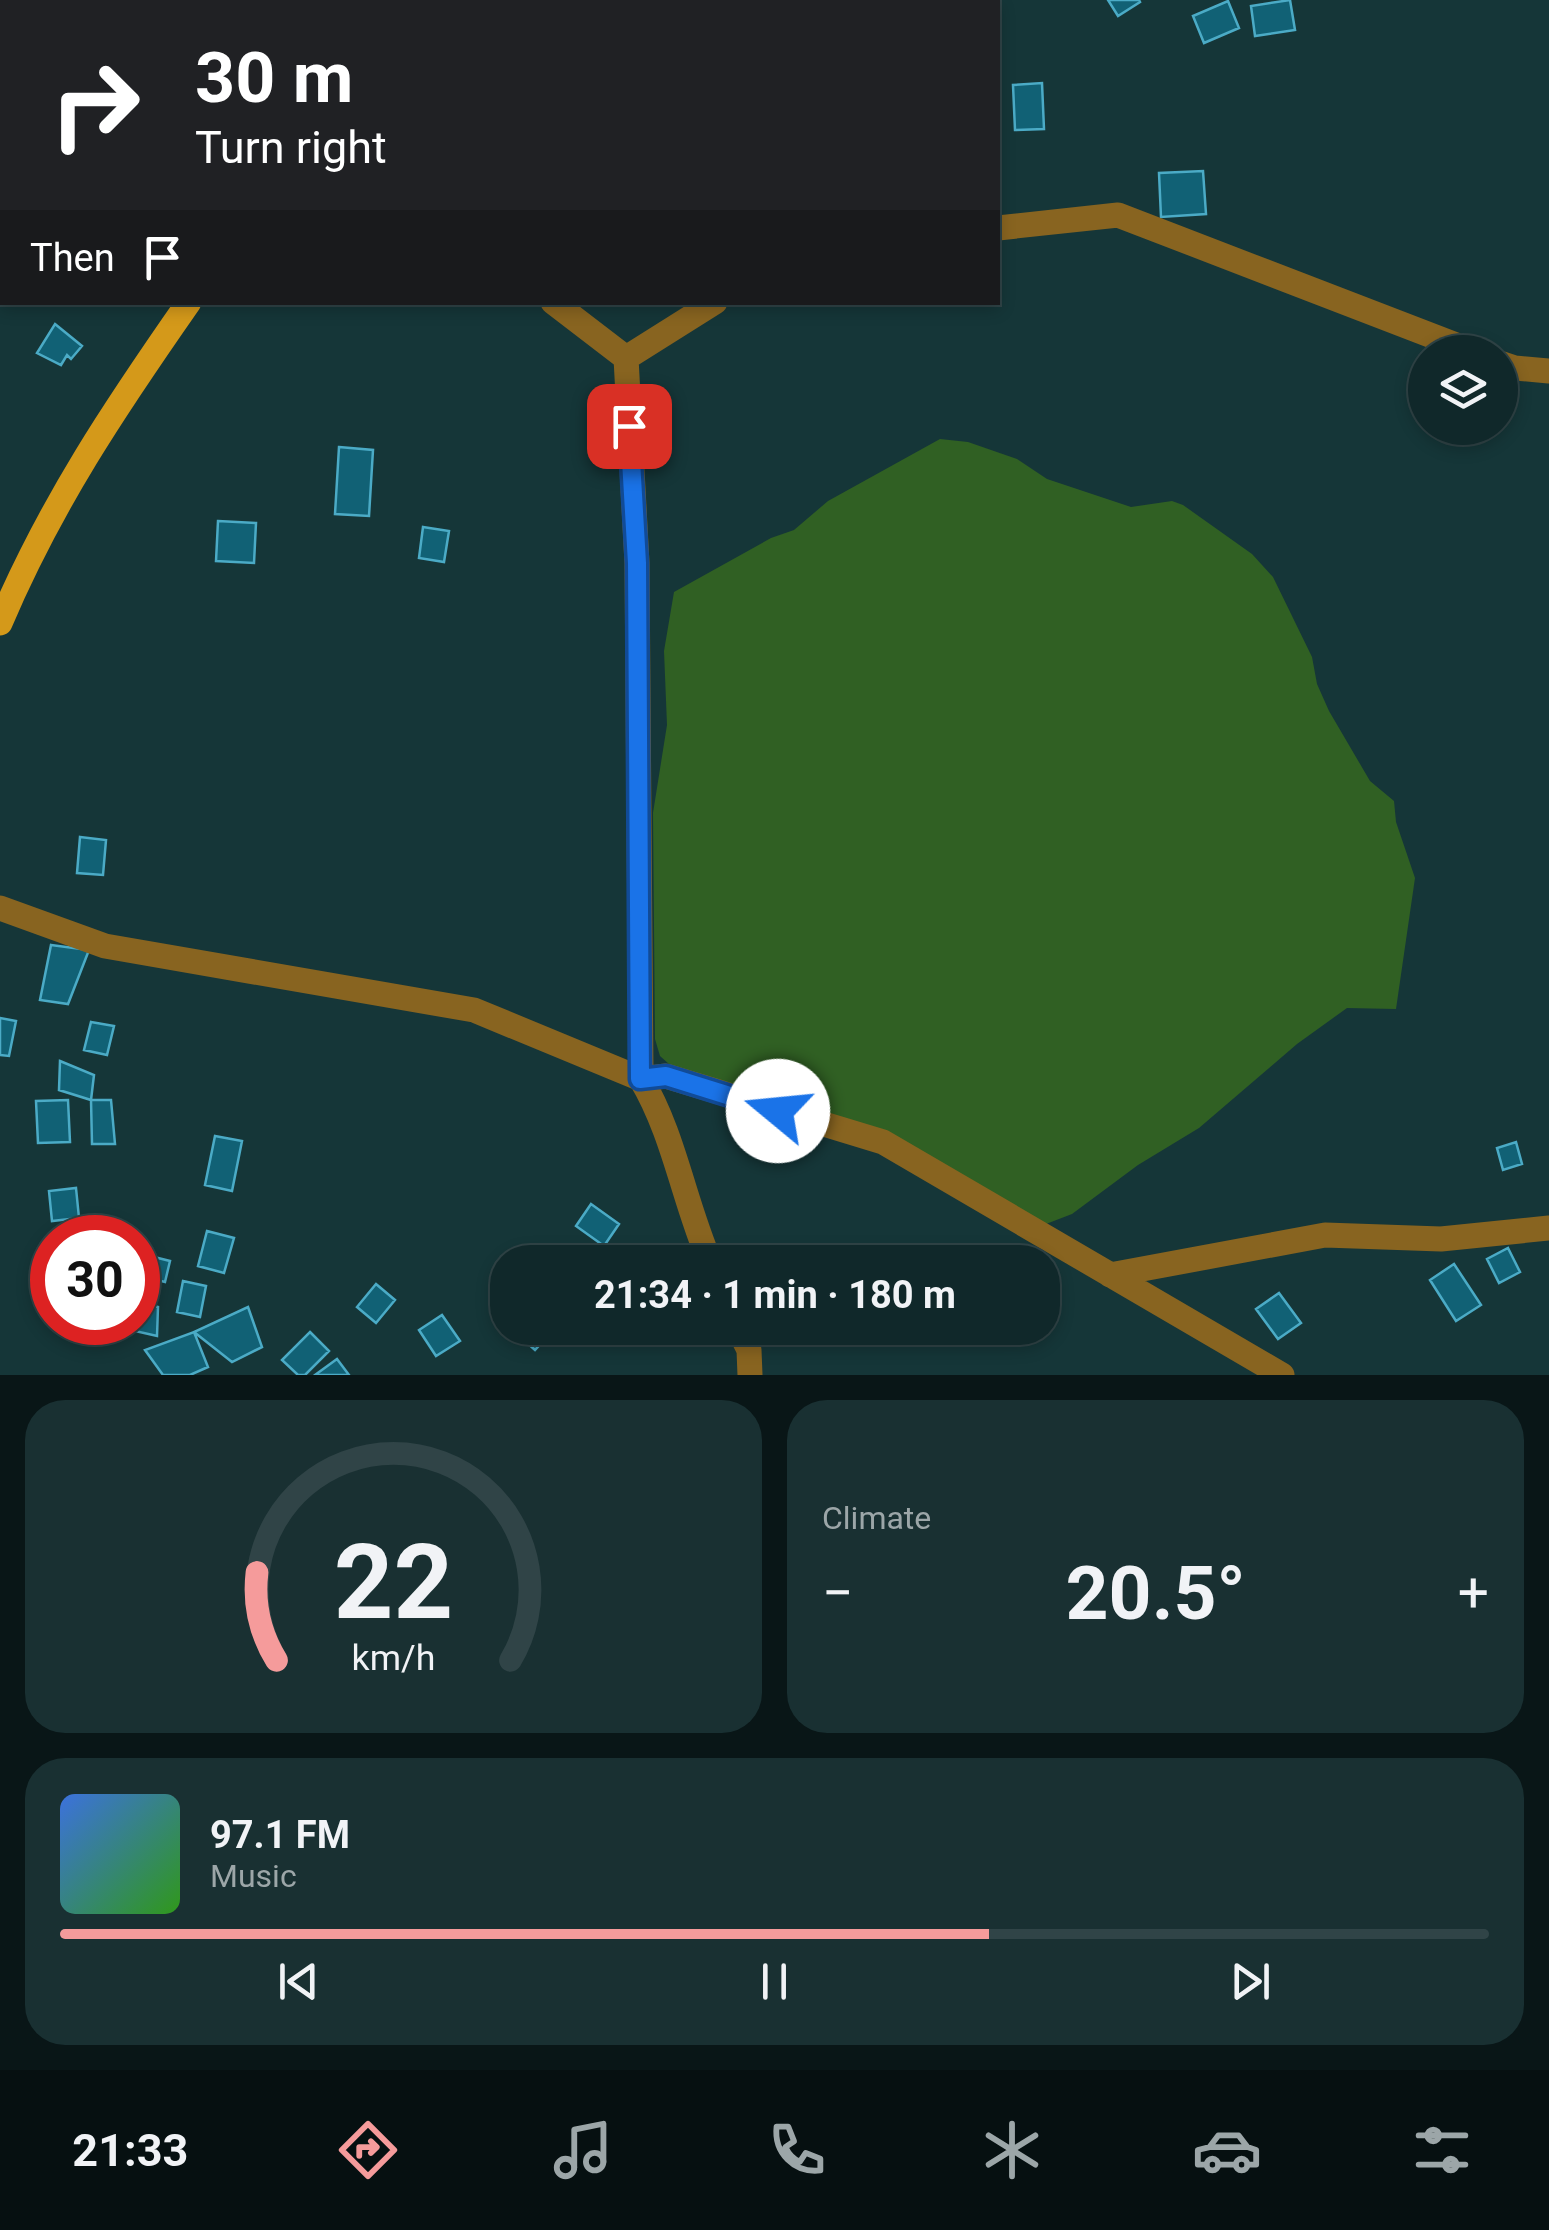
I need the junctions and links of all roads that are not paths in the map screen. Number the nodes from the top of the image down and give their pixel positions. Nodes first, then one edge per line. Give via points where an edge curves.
1 (1000, 228) edge
2 (187, 305) edge
3 (558, 305) edge
4 (710, 305) edge
5 (1430, 335) edge
6 (626, 358) junction
7 (1518, 368) edge
8 (1549, 370) edge
9 (0, 622) edge
10 (0, 908) edge
11 (640, 1079) junction
12 (1549, 1228) edge
13 (703, 1245) edge
14 (1110, 1276) junction
15 (746, 1345) edge
16 (750, 1375) edge
17 (1282, 1375) edge

1 - 5 street via 1118,215
2 - 9 main road via 109,416 33,545
3 - 6 street
4 - 6 street
6 - 11 street via 637,563
7 - 8 street
10 - 11 street via 105,946 474,1010
11 - 13 street via 659,1110
11 - 14 street via 666,1076 882,1142
12 - 14 street via 1440,1239 1325,1235
14 - 17 street
15 - 16 street

